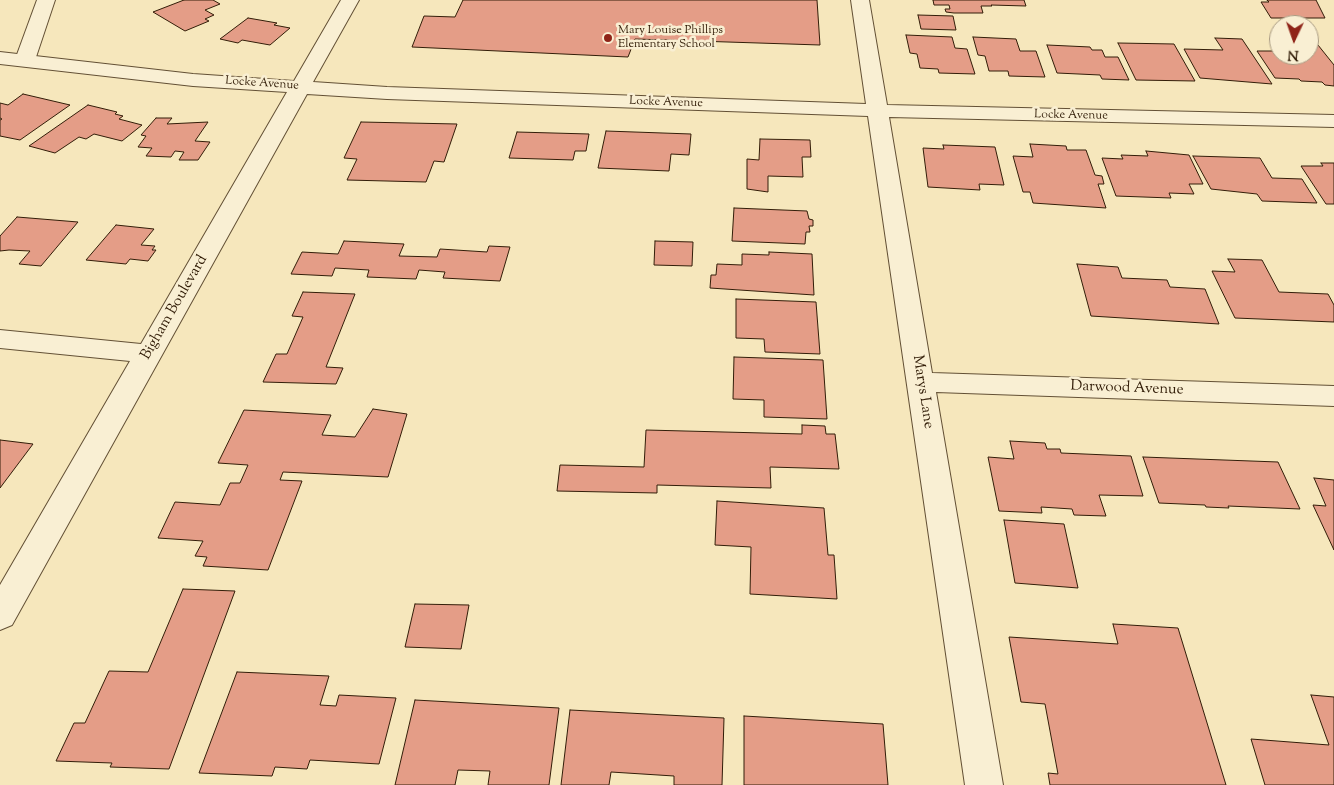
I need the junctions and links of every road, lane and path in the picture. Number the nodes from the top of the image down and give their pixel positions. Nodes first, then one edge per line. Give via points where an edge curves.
1 (46, 0) edge
2 (350, 0) edge
3 (860, 0) edge
4 (0, 58) edge
5 (25, 60) junction
6 (301, 87) junction
7 (877, 110) junction
8 (1334, 122) edge
9 (0, 339) edge
10 (149, 354) junction
11 (920, 382) junction
12 (1334, 396) edge
13 (0, 615) edge
14 (984, 785) edge

1 - 5 street
2 - 6 street, Bigham Boulevard
3 - 7 street, Marys Lane
4 - 5 street, Locke Avenue
5 - 6 street, Locke Avenue via 193,80
6 - 7 street, Locke Avenue via 387,93
6 - 10 street, Bigham Boulevard
7 - 8 street, Locke Avenue
7 - 11 street, Marys Lane
9 - 10 street
10 - 13 street, Bigham Boulevard
11 - 12 street, Darwood Avenue
11 - 14 street, Marys Lane

